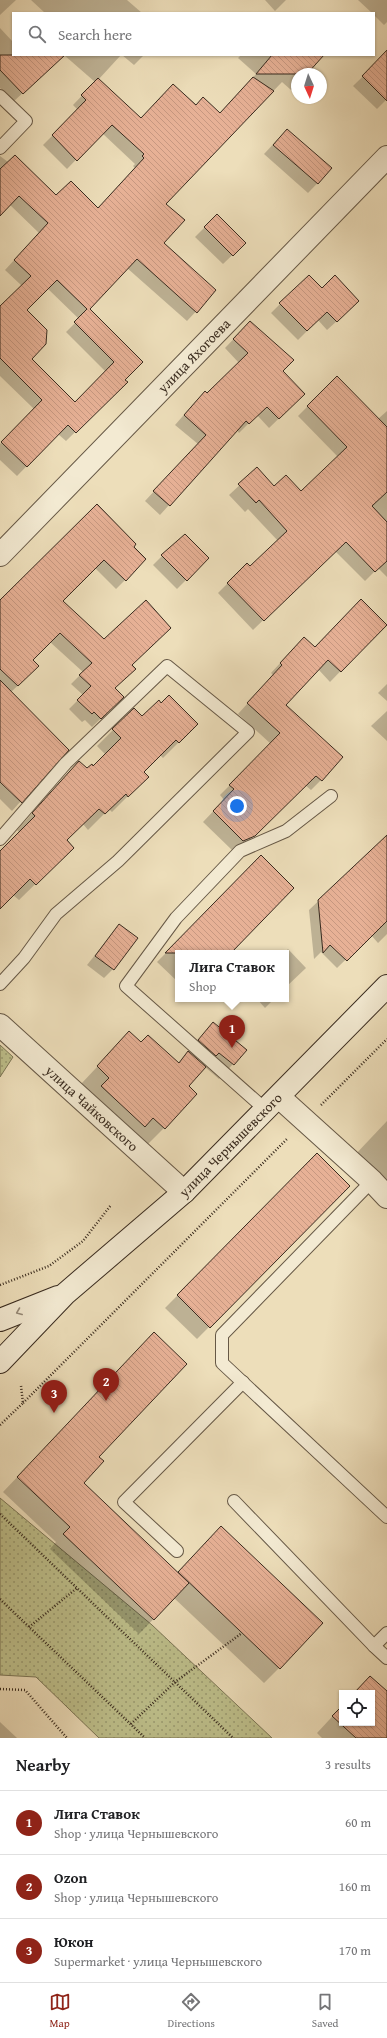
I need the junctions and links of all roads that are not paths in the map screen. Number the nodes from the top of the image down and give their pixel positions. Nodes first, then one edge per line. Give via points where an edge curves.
1 (0, 96) edge
2 (0, 148) edge
3 (387, 157) edge
4 (0, 555) edge
5 (331, 796) dead end
6 (0, 839) edge
7 (0, 984) edge
8 (387, 986) edge
9 (0, 1025) edge
10 (272, 1103) junction
11 (372, 1180) junction
12 (184, 1192) junction
13 (387, 1197) edge
14 (65, 1294) junction
15 (0, 1320) edge
16 (0, 1362) edge
17 (243, 1382) junction
18 (234, 1501) dead end
19 (387, 1517) edge
20 (177, 1551) dead end
21 (387, 1633) edge
22 (374, 1646) junction
23 (387, 1658) edge

1 - 2 lane via 26,121
3 - 4 street, улица Яхогоева
5 - 10 lane via 286,831 240,852 176,918 126,986
6 - 7 lane via 66,763 167,666 248,732 118,861 56,914 24,958
8 - 10 street, улица Чернышевского
9 - 12 street, улица Чайковского
10 - 11 street via 305,1121
10 - 12 street, улица Чернышевского
11 - 13 street
11 - 17 lane via 222,1335 222,1363
12 - 14 street, улица Чернышевского
14 -> 15 street
14 - 16 street
17 - 19 lane
17 - 20 lane via 124,1502
18 - 22 lane
21 - 22 lane
22 - 23 lane

